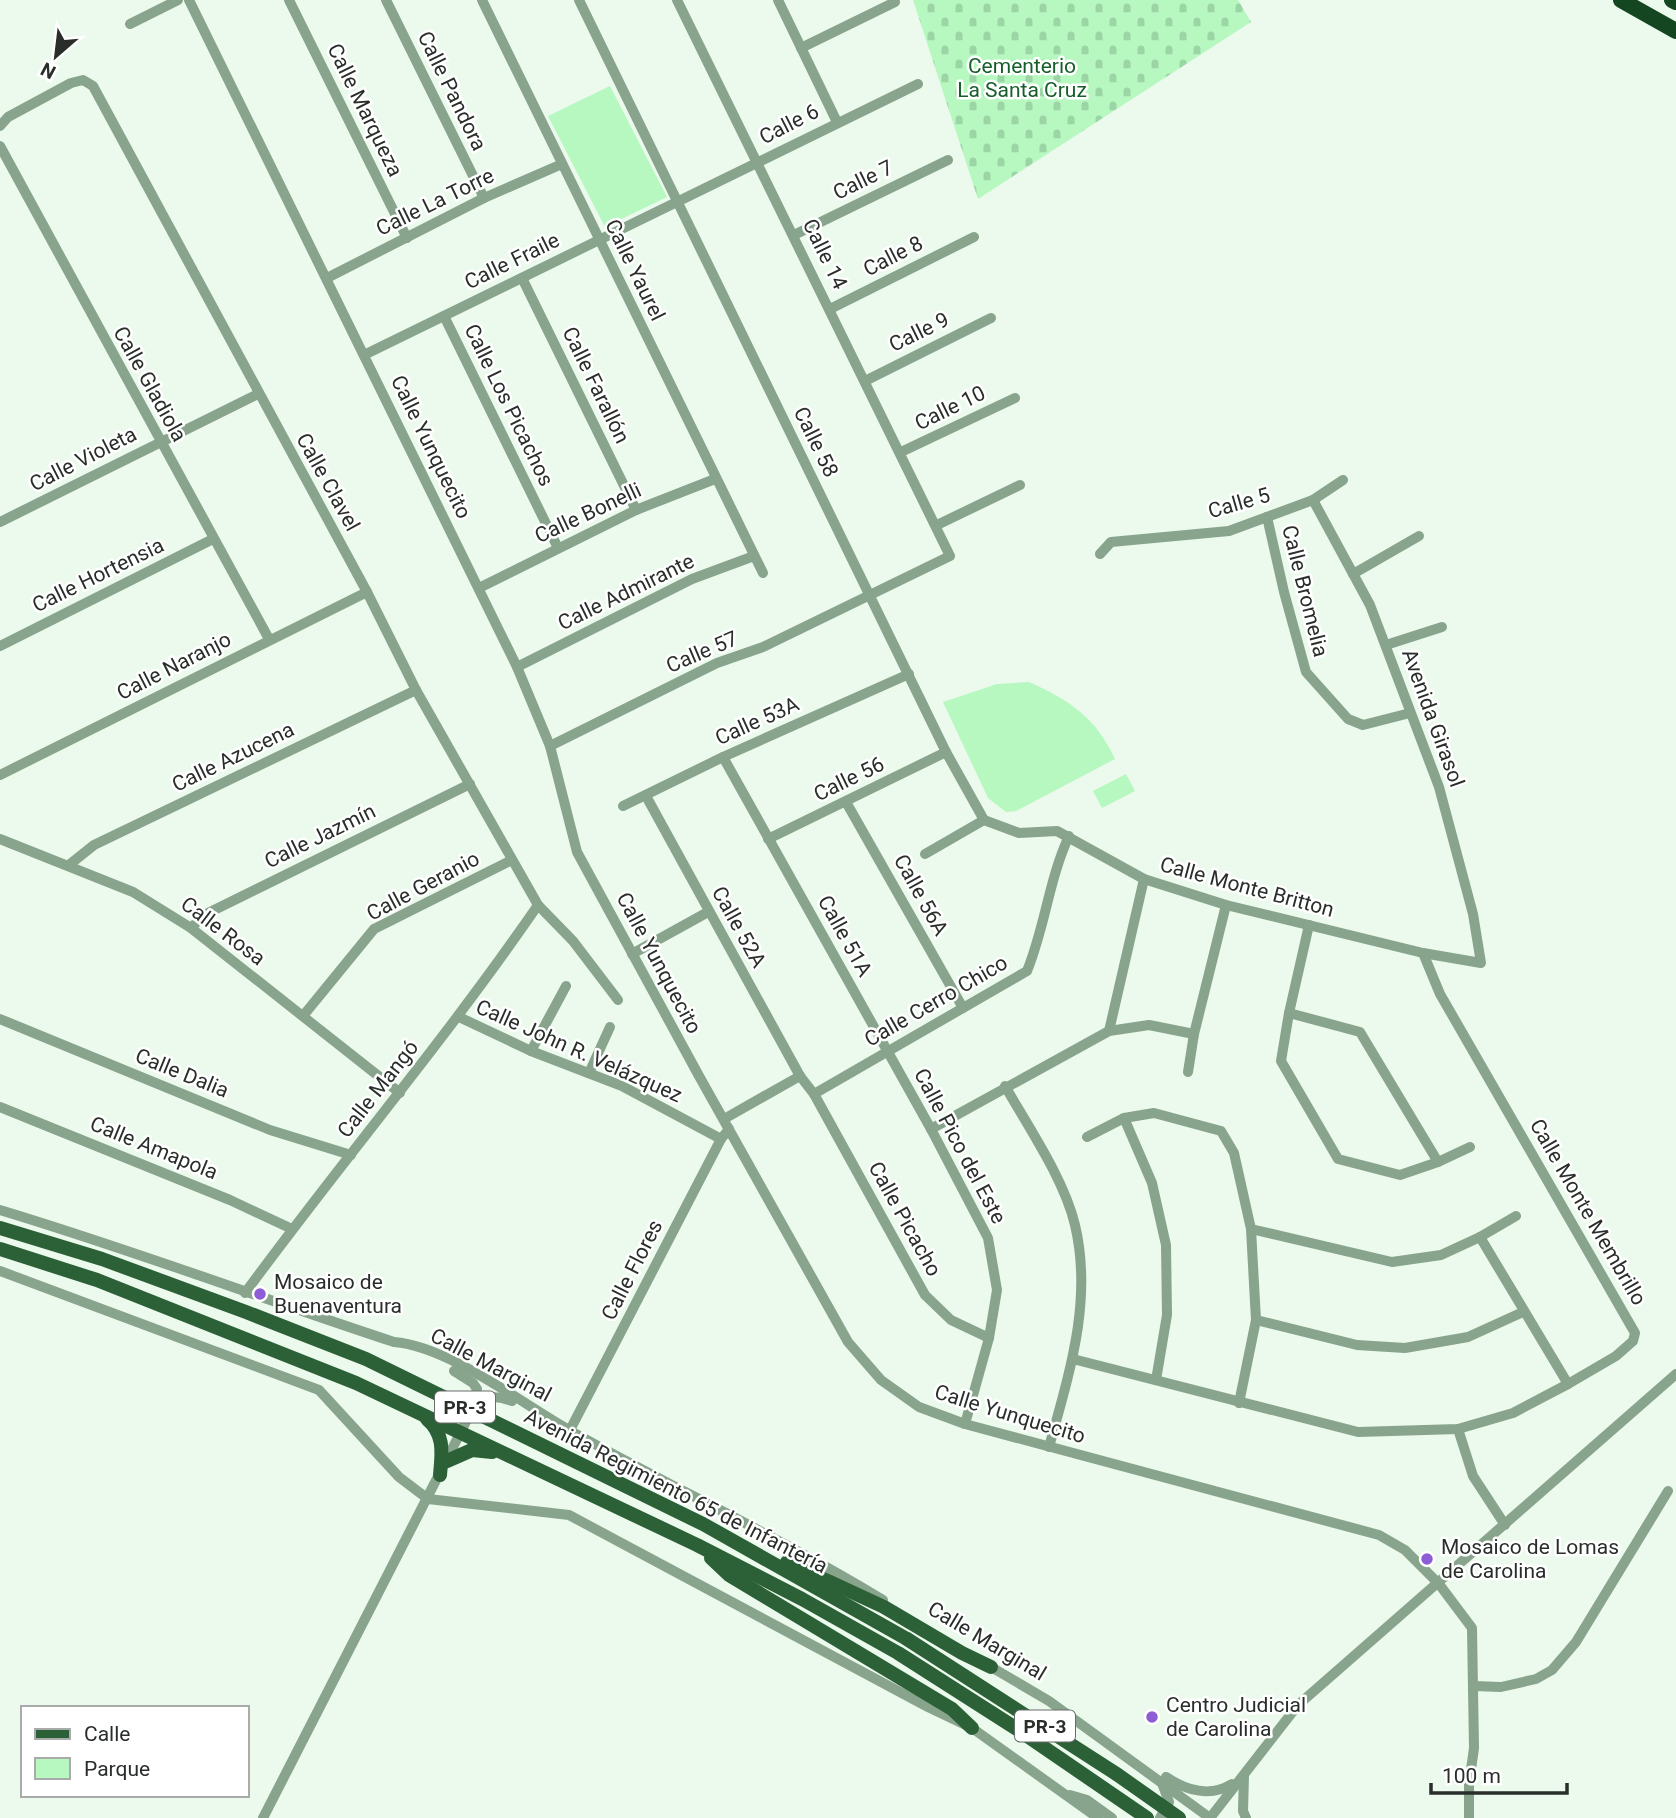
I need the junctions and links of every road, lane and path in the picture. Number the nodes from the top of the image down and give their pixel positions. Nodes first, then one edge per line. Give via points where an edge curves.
1 (178, 0) edge
2 (189, 0) edge
3 (289, 0) edge
4 (386, 0) edge
5 (482, 0) edge
6 (579, 0) edge
7 (677, 0) edge
8 (778, 0) edge
9 (1621, 0) edge
10 (895, 2) dead end
11 (130, 24) dead end
12 (1676, 31) edge
13 (801, 48) junction
14 (918, 84) dead end
15 (837, 122) junction
16 (0, 126) edge
17 (0, 146) edge
18 (948, 160) dead end
19 (757, 162) junction
20 (562, 164) junction
21 (484, 198) junction
22 (677, 201) junction
23 (794, 235) junction
24 (974, 237) dead end
25 (407, 238) junction
26 (600, 239) junction
27 (327, 278) junction
28 (522, 278) junction
29 (830, 309) junction
30 (444, 316) junction
31 (991, 318) dead end
32 (364, 355) junction
33 (865, 381) junction
34 (258, 394) junction
35 (1015, 398) dead end
36 (160, 442) junction
37 (901, 452) junction
38 (715, 479) junction
39 (1343, 480) dead end
40 (1020, 485) dead end
41 (1313, 500) junction
42 (636, 510) junction
43 (1267, 517) junction
44 (0, 522) edge
45 (937, 525) junction
46 (1419, 536) dead end
47 (213, 540) junction
48 (558, 548) junction
49 (1100, 554) dead end
50 (754, 556) junction
51 (950, 556) joint
52 (763, 573) dead end
53 (1353, 574) junction
54 (479, 588) junction
55 (367, 592) junction
56 (870, 597) junction
57 (1442, 627) dead end
58 (269, 639) junction
59 (1386, 645) junction
60 (0, 646) edge
61 (517, 667) junction
62 (909, 674) junction
63 (416, 690) junction
64 (1410, 713) junction
65 (550, 746) junction
66 (946, 752) junction
67 (723, 757) junction
68 (0, 775) edge
69 (470, 784) junction
70 (646, 796) junction
71 (846, 802) junction
72 (623, 806) dead end
73 (984, 820) junction
74 (1069, 836) junction
75 (0, 839) edge
76 (768, 839) junction
77 (925, 854) dead end
78 (512, 860) junction
79 (69, 865) junction
80 (1144, 879) junction
81 (538, 905) junction
82 (1226, 905) junction
83 (708, 912) junction
84 (1309, 925) junction
85 (191, 928) junction
86 (1423, 953) junction
87 (632, 954) junction
88 (1481, 963) joint
89 (566, 986) dead end
90 (618, 1000) dead end
91 (963, 1008) junction
92 (1289, 1013) junction
93 (303, 1016) junction
94 (458, 1017) junction
95 (0, 1020) edge
96 (610, 1027) dead end
97 (1109, 1031) junction
98 (1194, 1034) junction
99 (531, 1051) junction
100 (888, 1052) junction
101 (1188, 1072) dead end
102 (589, 1073) junction
103 (800, 1076) junction
104 (1006, 1086) junction
105 (400, 1093) junction
106 (814, 1094) junction
107 (0, 1107) edge
108 (1124, 1118) junction
109 (726, 1124) junction
110 (931, 1129) junction
111 (1087, 1137) dead end
112 (721, 1139) junction
113 (1470, 1147) dead end
114 (351, 1155) junction
115 (1438, 1163) junction
116 (0, 1210) edge
117 (1516, 1216) dead end
118 (0, 1228) edge
119 (292, 1229) junction
120 (1251, 1229) junction
121 (1480, 1237) junction
122 (0, 1249) edge
123 (0, 1271) edge
124 (245, 1293) junction
125 (1523, 1312) junction
126 (1256, 1320) junction
127 (989, 1338) junction
128 (394, 1342) junction
129 (1073, 1359) junction
130 (1676, 1374) edge
131 (1156, 1380) junction
132 (1568, 1384) junction
133 (1239, 1403) junction
134 (472, 1410) junction
135 (538, 1412) junction
136 (421, 1414) junction
137 (965, 1424) junction
138 (1458, 1429) junction
139 (570, 1430) junction
140 (461, 1433) junction
141 (1049, 1447) junction
142 (510, 1456) junction
143 (444, 1468) junction
144 (1668, 1491) dead end
145 (428, 1499) junction
146 (703, 1524) junction
147 (1505, 1525) junction
148 (697, 1545) junction
149 (1439, 1584) junction
150 (990, 1667) junction
151 (1474, 1686) junction
152 (972, 1728) junction
153 (1114, 1748) junction
154 (1244, 1776) junction
155 (1160, 1781) junction
156 (1061, 1792) junction
157 (1095, 1817) edge
158 (263, 1818) edge
159 (1112, 1818) edge
160 (1147, 1818) edge
161 (1160, 1818) edge
162 (1179, 1818) edge
163 (1210, 1818) edge
164 (1246, 1818) edge
165 (1469, 1818) edge

1 - 11 street
2 - 27 street, Calle Yunquecito
3 - 25 street, Calle Marqueza
4 - 21 street, Calle Pandora
5 - 20 street, Calle Yaurel
6 - 22 street, Calle 58
7 - 19 street, Calle 14
8 - 13 street
9 - 12 highway
10 - 13 street
13 - 15 street
14 - 15 street, Calle 6
15 - 19 street, Calle 6
16 - 34 street, Calle Clavel via 8,117 71,83 83,80 93,86
17 - 36 street, Calle Gladiola
18 - 23 street, Calle 7
19 - 22 street, Calle 6
19 - 23 street, Calle 14
20 - 21 street, Calle La Torre
20 - 26 street, Calle Yaurel
21 - 25 street, Calle La Torre
22 - 26 street, Calle Fraile
22 - 56 street, Calle 58
23 - 29 street, Calle 14
24 - 29 street, Calle 8
25 - 27 street, Calle La Torre
26 - 28 street, Calle Fraile
26 - 38 street, Calle Yaurel
27 - 32 street, Calle Yunquecito
28 - 30 street, Calle Fraile
28 - 42 street, Calle Farallón
29 - 33 street, Calle 14
30 - 32 street, Calle Fraile
30 - 48 street, Calle Los Picachos
31 - 33 street, Calle 9
32 - 54 street, Calle Yunquecito
33 - 37 street, Calle 14
34 - 36 street, Calle Violeta
34 - 55 street, Calle Clavel
35 - 37 street, Calle 10
36 - 44 street, Calle Violeta
36 - 47 street, Calle Gladiola
37 - 45 street, Calle 14
38 - 42 street, Calle Bonelli
38 - 50 street, Calle Yaurel
39 - 41 street, Calle 5
40 - 45 street
41 - 43 street, Calle 5
41 - 53 street, Avenida Girasol
42 - 48 street, Calle Bonelli
43 - 49 street, Calle 5 via 1229,531 1111,542
43 - 64 street, Calle Bromelia via 1306,672 1348,719 1363,725
45 - 51 street, Calle 14
46 - 53 street
47 - 58 street, Calle Gladiola
47 - 60 street, Calle Hortensia
48 - 54 street, Calle Bonelli
50 - 52 street, Calle Yaurel
50 - 61 street, Calle Admirante via 692,579
51 - 56 street, Calle 57
53 - 59 street, Avenida Girasol
54 - 61 street, Calle Yunquecito
55 - 58 street, Calle Naranjo
55 - 63 street, Calle Clavel
56 - 62 street, Calle 58
56 - 65 street, Calle 57 via 763,647 717,663
57 - 59 street
58 - 68 street, Calle Naranjo
59 - 64 street, Avenida Girasol
61 - 65 street, Calle Yunquecito
62 - 66 street, Calle 58
62 - 67 street, Calle 53A
63 - 69 street, Calle Clavel
63 - 79 street, Calle Azucena via 94,845
64 - 88 street, Avenida Girasol via 1439,787 1473,914
65 - 87 street, Calle Yunquecito via 577,852
66 - 71 street, Calle 56
66 - 73 street, Calle 58
67 - 70 street, Calle 53A
67 - 76 street, Calle 51A
69 - 78 street, Calle Clavel
69 - 85 street, Calle Jazmín via 204,915
70 - 72 street, Calle 53A
70 - 83 street, Calle 52A
71 - 76 street, Calle 56
71 - 91 street, Calle 56A
73 - 74 street via 1019,833 1057,831
73 - 77 street
74 - 80 street, Calle Monte Britton
74 - 91 street, Calle Cerro Chico via 1057,862 1039,942 1027,971
75 - 79 street, Calle Rosa
76 - 100 street, Calle 51A
78 - 81 street, Calle Clavel
78 - 93 street, Calle Geranio via 374,929
79 - 85 street, Calle Rosa via 133,892
80 - 82 street, Calle Monte Britton
80 - 97 street
81 - 90 street, Calle Clavel via 573,941
81 - 94 street, Calle Mangó
82 - 84 street, Calle Monte Britton
82 - 98 street
83 - 87 street
83 - 103 street, Calle 52A
84 - 86 street, Calle Monte Britton
84 - 92 street
85 - 93 street, Calle Rosa
86 - 88 street, Calle Monte Britton
86 - 132 street, Calle Monte Membrillo via 1440,994 1635,1333 1633,1341 1616,1356
87 - 109 street, Calle Yunquecito
89 - 99 street
91 - 100 street, Calle Cerro Chico
92 - 115 street via 1360,1032
92 - 115 street via 1281,1061 1338,1159 1400,1175
93 - 105 street, Calle Rosa
94 - 99 street, Calle John R. Velázquez
94 - 105 street, Calle Mangó
95 - 114 street, Calle Dalia via 270,1130
96 - 102 street
97 - 98 street via 1149,1025
97 - 104 street
98 - 101 street
99 - 102 street, Calle John R. Velázquez
100 - 106 street, Calle Cerro Chico
100 - 110 street, Calle Pico del Este
102 - 112 street, Calle John R. Velázquez
103 - 106 street, Calle 52A
103 - 109 street
104 - 110 street
104 - 129 street via 1052,1167 1075,1225 1083,1293
105 - 114 street, Calle Mangó
106 - 127 street, Calle Picacho via 925,1295 951,1320
107 - 119 street, Calle Amapola
108 - 111 street
108 - 120 street via 1154,1113 1221,1131 1234,1153
108 - 131 street via 1152,1183 1166,1245 1167,1315
109 - 112 street, Calle Flores
109 - 137 street, Calle Yunquecito via 848,1342 881,1380 900,1394 919,1407
110 - 127 street, Calle Pico del Este via 988,1238 997,1290
112 - 139 street, Calle Flores
113 - 115 street
114 - 119 street, Calle Mangó
116 - 124 street, Calle Marginal
117 - 121 street
118 - 134 main road, Avenida Regimiento 65 de Infantería / PR-3 via 102,1259 246,1312 366,1359
119 - 124 street, Calle Mangó
120 - 121 street via 1392,1262 1441,1255
120 - 126 street
121 - 125 street
122 - 136 main road, Avenida Regimiento 65 de Infantería / PR-3 via 205,1321 356,1382
123 - 145 street via 319,1390 399,1477
124 - 128 street, Calle Marginal
125 - 126 street via 1468,1337 1405,1348 1357,1345
125 - 132 street
126 - 133 street
127 - 137 street, Calle Pico del Este
128 - 134 street via 473,1383 477,1389
128 - 135 street, Calle Marginal via 411,1343 463,1367
129 - 131 street, Calle Monte Membrillo
129 - 141 street
130 - 147 street
131 - 133 street, Calle Monte Membrillo
132 - 138 street, Calle Monte Membrillo via 1513,1413
133 - 138 street, Calle Monte Membrillo via 1358,1432
134 - 135 street via 492,1396
134 - 140 street
134 - 146 main road, Avenida Regimiento 65 de Infantería / PR-3
135 - 139 street, Calle Marginal
136 - 140 main road, Avenida Regimiento 65 de Infantería / PR-3
136 - 143 main road via 440,1434
137 - 141 street, Calle Yunquecito
138 - 147 street via 1473,1476
139 - 150 street, Calle Marginal via 818,1561
140 - 142 main road, Avenida Regimiento 65 de Infantería / PR-3
140 - 143 street
141 - 149 street, Calle Yunquecito via 1379,1535 1405,1550
142 - 143 main road via 472,1450
142 - 148 main road, Avenida Regimiento 65 de Infantería / PR-3
143 - 145 street
144 - 151 street via 1576,1642 1552,1670 1501,1687
145 - 152 street via 569,1515
145 - 158 street
146 - 150 main road via 884,1607
146 - 162 main road, Avenida Regimiento 65 de Infantería / PR-3, bridge via 908,1639
147 - 149 street
148 - 152 main road via 729,1575 952,1709
148 - 160 main road, Avenida Regimiento 65 de Infantería / PR-3 via 898,1653
149 - 151 street, Calle Yunquecito via 1472,1628
149 - 154 street via 1298,1705
150 - 153 street, Calle Marginal via 1049,1701
151 - 165 street, Calle Yunquecito
152 - 156 street
153 - 154 street via 1131,1752 1176,1784 1204,1792 1215,1793
153 - 155 street, Calle Marginal
154 - 163 street
154 - 164 street
155 - 161 street via 1169,1801
155 - 163 street, Calle Marginal
156 - 157 street
156 - 159 street via 1087,1800

